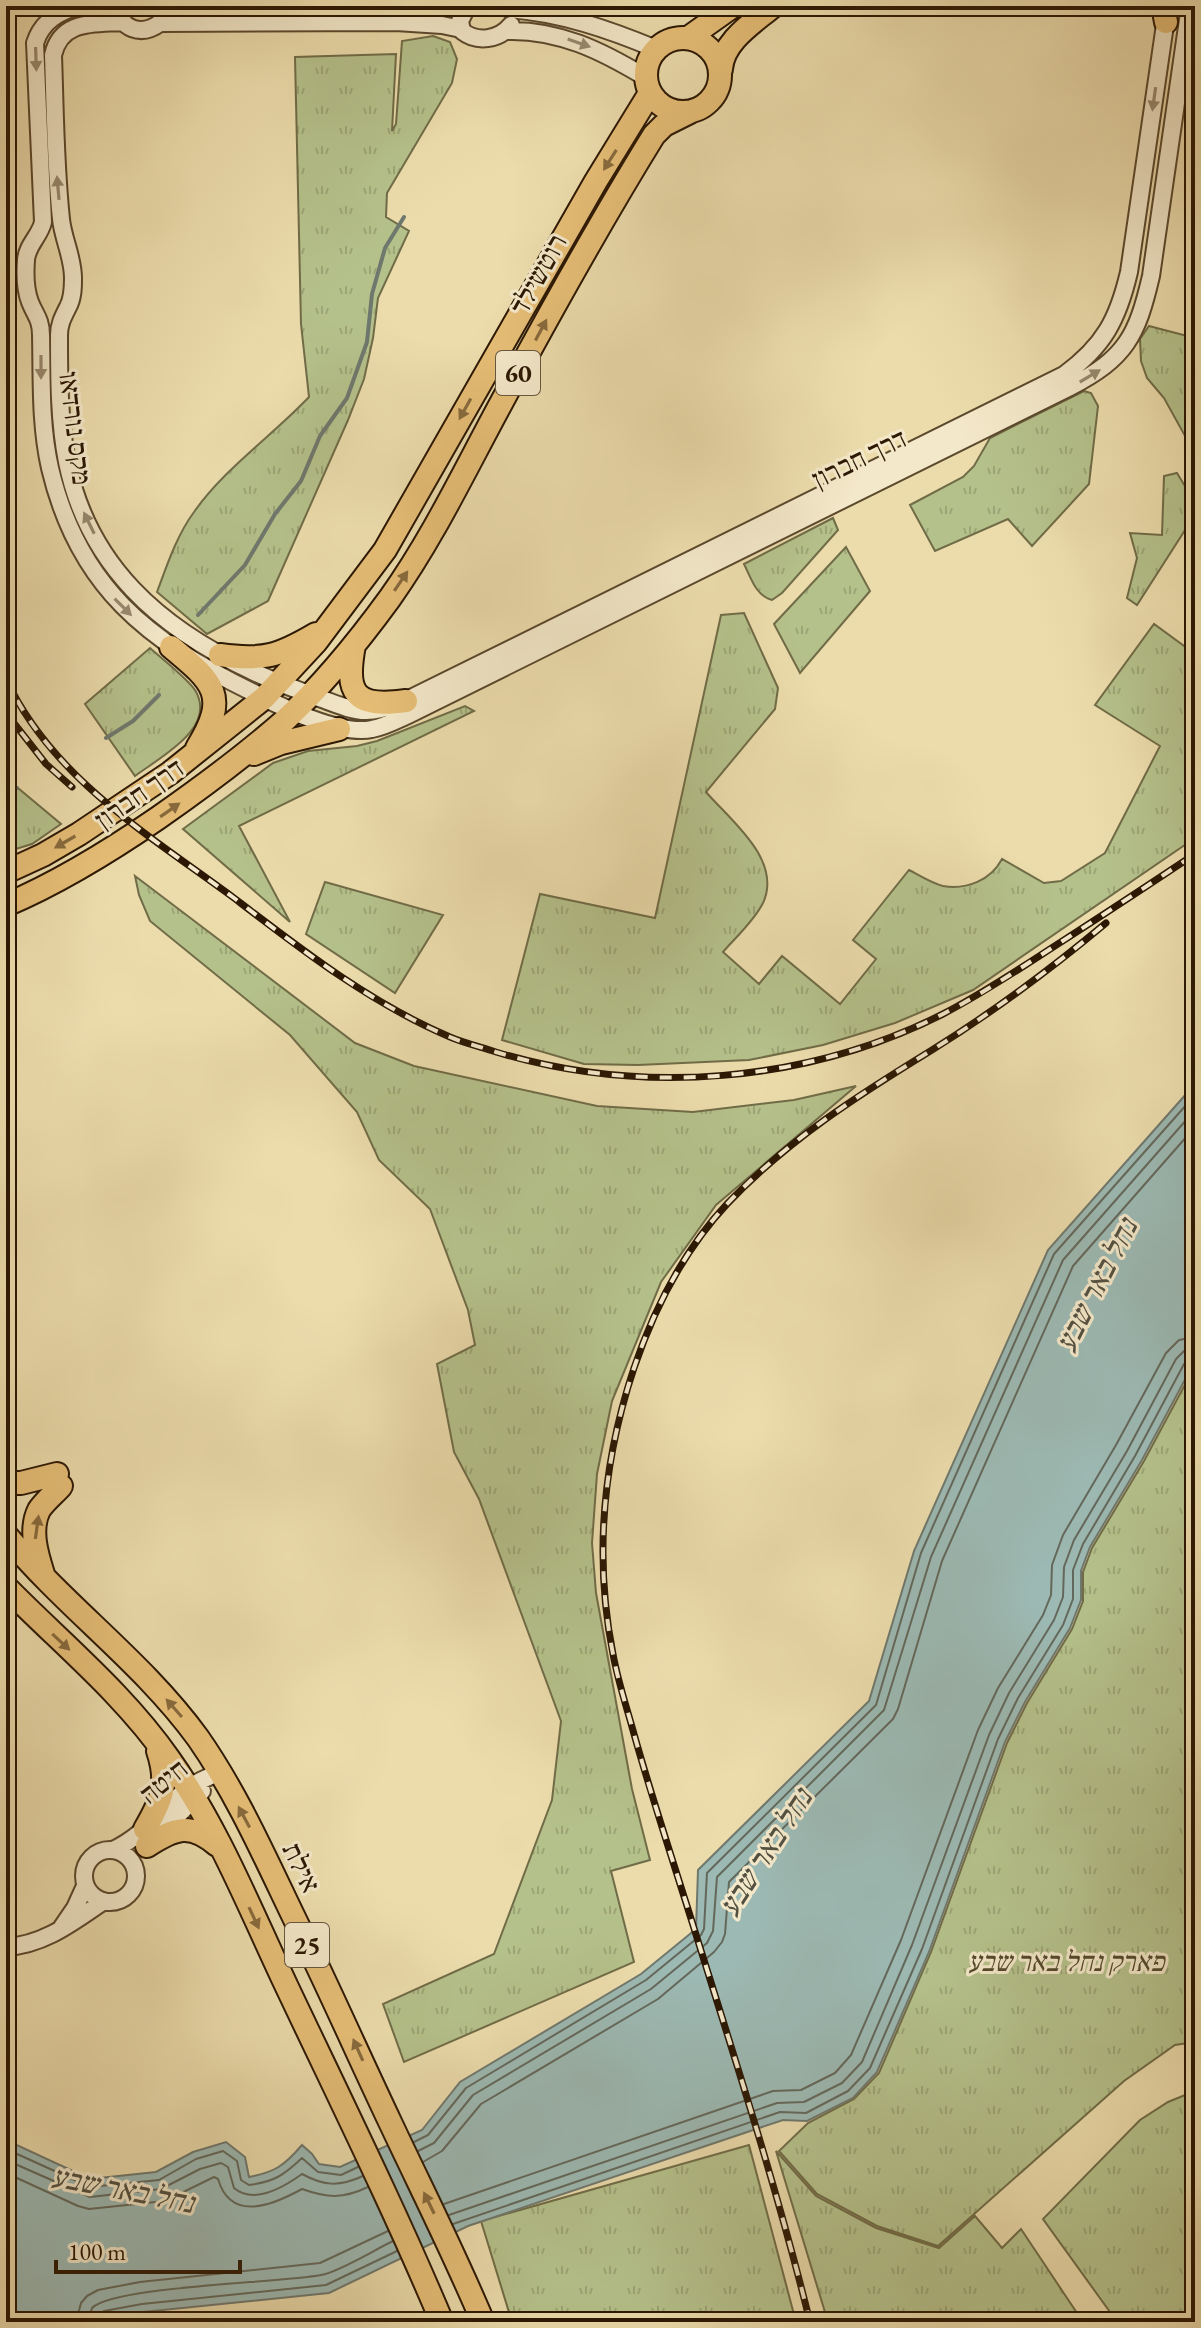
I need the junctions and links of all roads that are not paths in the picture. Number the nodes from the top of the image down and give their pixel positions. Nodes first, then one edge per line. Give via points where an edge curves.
1 (80, 6) edge
2 (167, 6) edge
3 (463, 6) edge
4 (471, 6) edge
5 (733, 6) edge
6 (773, 6) edge
7 (1190, 6) edge
8 (507, 8) edge
9 (1166, 11) edge
10 (119, 14) edge
11 (160, 23) junction
12 (461, 29) junction
13 (506, 31) junction
14 (688, 38) junction
15 (656, 49) junction
16 (721, 69) junction
17 (648, 85) junction
18 (690, 112) junction
19 (30, 246) junction
20 (70, 253) junction
21 (41, 328) junction
22 (59, 328) junction
23 (330, 625) junction
24 (354, 644) junction
25 (171, 647) junction
26 (220, 655) junction
27 (271, 691) junction
28 (406, 701) junction
29 (302, 702) junction
30 (339, 729) junction
31 (192, 756) junction
32 (228, 766) junction
33 (6, 872) edge
34 (6, 905) edge
35 (6, 1483) edge
36 (6, 1535) edge
37 (43, 1575) junction
38 (6, 1587) edge
39 (152, 1735) junction
40 (219, 1772) junction
41 (191, 1794) junction
42 (146, 1838) junction
43 (220, 1848) junction
44 (113, 1850) junction
45 (135, 1869) junction
46 (85, 1886) junction
47 (104, 1901) junction
48 (52, 1935) junction
49 (6, 1947) edge
50 (442, 2322) edge
51 (483, 2322) edge

1 -> 19 street, מקס נורדאו via 52,18 35,43 43,222
2 - 11 street
3 - 4 street
4 - 12 street via 461,17
5 - 14 highway
6 - 16 highway, 60 via 739,34 726,50
30 -> 7 street, דרך חברון via 373,729 406,716 1070,387 1120,354 1140,318 1151,276
8 - 13 street via 512,20
8 - 15 street via 579,21
9 -> 28 street, דרך חברון via 1124,295 1106,334 1078,365
10 - 11 street, מקס נורדאו via 136,30
20 -> 10 street, מקס נורדאו via 56,169 53,55 71,29
11 - 12 street, מקס נורדאו via 396,22
12 - 13 street, מקס נורדאו via 478,39
13 -> 17 street, מקס נורדאו via 534,31 572,41 613,57
14 - 15 highway via 669,40
14 - 16 highway via 710,48
15 - 17 highway, 60 via 647,65
16 - 18 highway, 60 via 717,92
17 - 18 highway via 667,109
17 -> 23 highway, רוטשילד / 60 via 385,550
24 -> 18 highway, רוטשילד / 60 via 411,566 654,135
19 - 20 street via 55,241
19 - 21 street, מקס נורדאו via 26,284
20 - 22 street, מקס נורדאו via 72,293
21 - 22 street
21 -> 25 street, מקס נורדאו via 49,466 69,524 120,605
26 -> 22 street, מקס נורדאו via 181,632 133,592 85,516 67,462
23 - 26 highway via 280,654
23 - 27 highway, דרך חברון / 60
24 - 28 highway via 349,679 362,699
24 - 29 highway, דרך חברון / 60
25 - 27 street, מקס נורדאו via 195,663
25 - 31 highway via 204,674 214,696 211,720
26 - 27 street, מקס נורדאו
27 - 29 street, דרך חברון
27 - 31 highway, דרך חברון / 60
28 - 29 street, דרך חברון via 365,711
29 - 30 street, דרך חברון
29 - 32 highway, דרך חברון / 60
30 - 32 highway via 281,743
31 -> 33 highway, דרך חברון / 60 via 79,834
34 -> 32 highway, דרך חברון / 60 via 95,860
37 -> 35 highway via 35,1533 39,1510 59,1480
36 - 37 highway, אילת / 25
40 -> 37 highway, אילת / 25 via 179,1713
38 -> 39 highway, 25
39 - 41 highway, 25
39 - 42 highway via 164,1785
40 - 41 street, חיטה
51 -> 40 highway, אילת / 25 via 344,2019
41 - 42 street, חיטה
41 - 43 highway, 25
42 - 43 highway via 192,1829
42 - 44 street, חיטה
42 - 45 street, חיטה
43 -> 50 highway, 25 via 367,2152
44 - 45 street via 124,1854
44 - 46 street, חיטה via 90,1858
45 - 47 street, חיטה via 129,1894
46 - 47 street
46 - 48 street, חיטה via 67,1920
47 - 48 street, חיטה
48 - 49 street, חיטה

